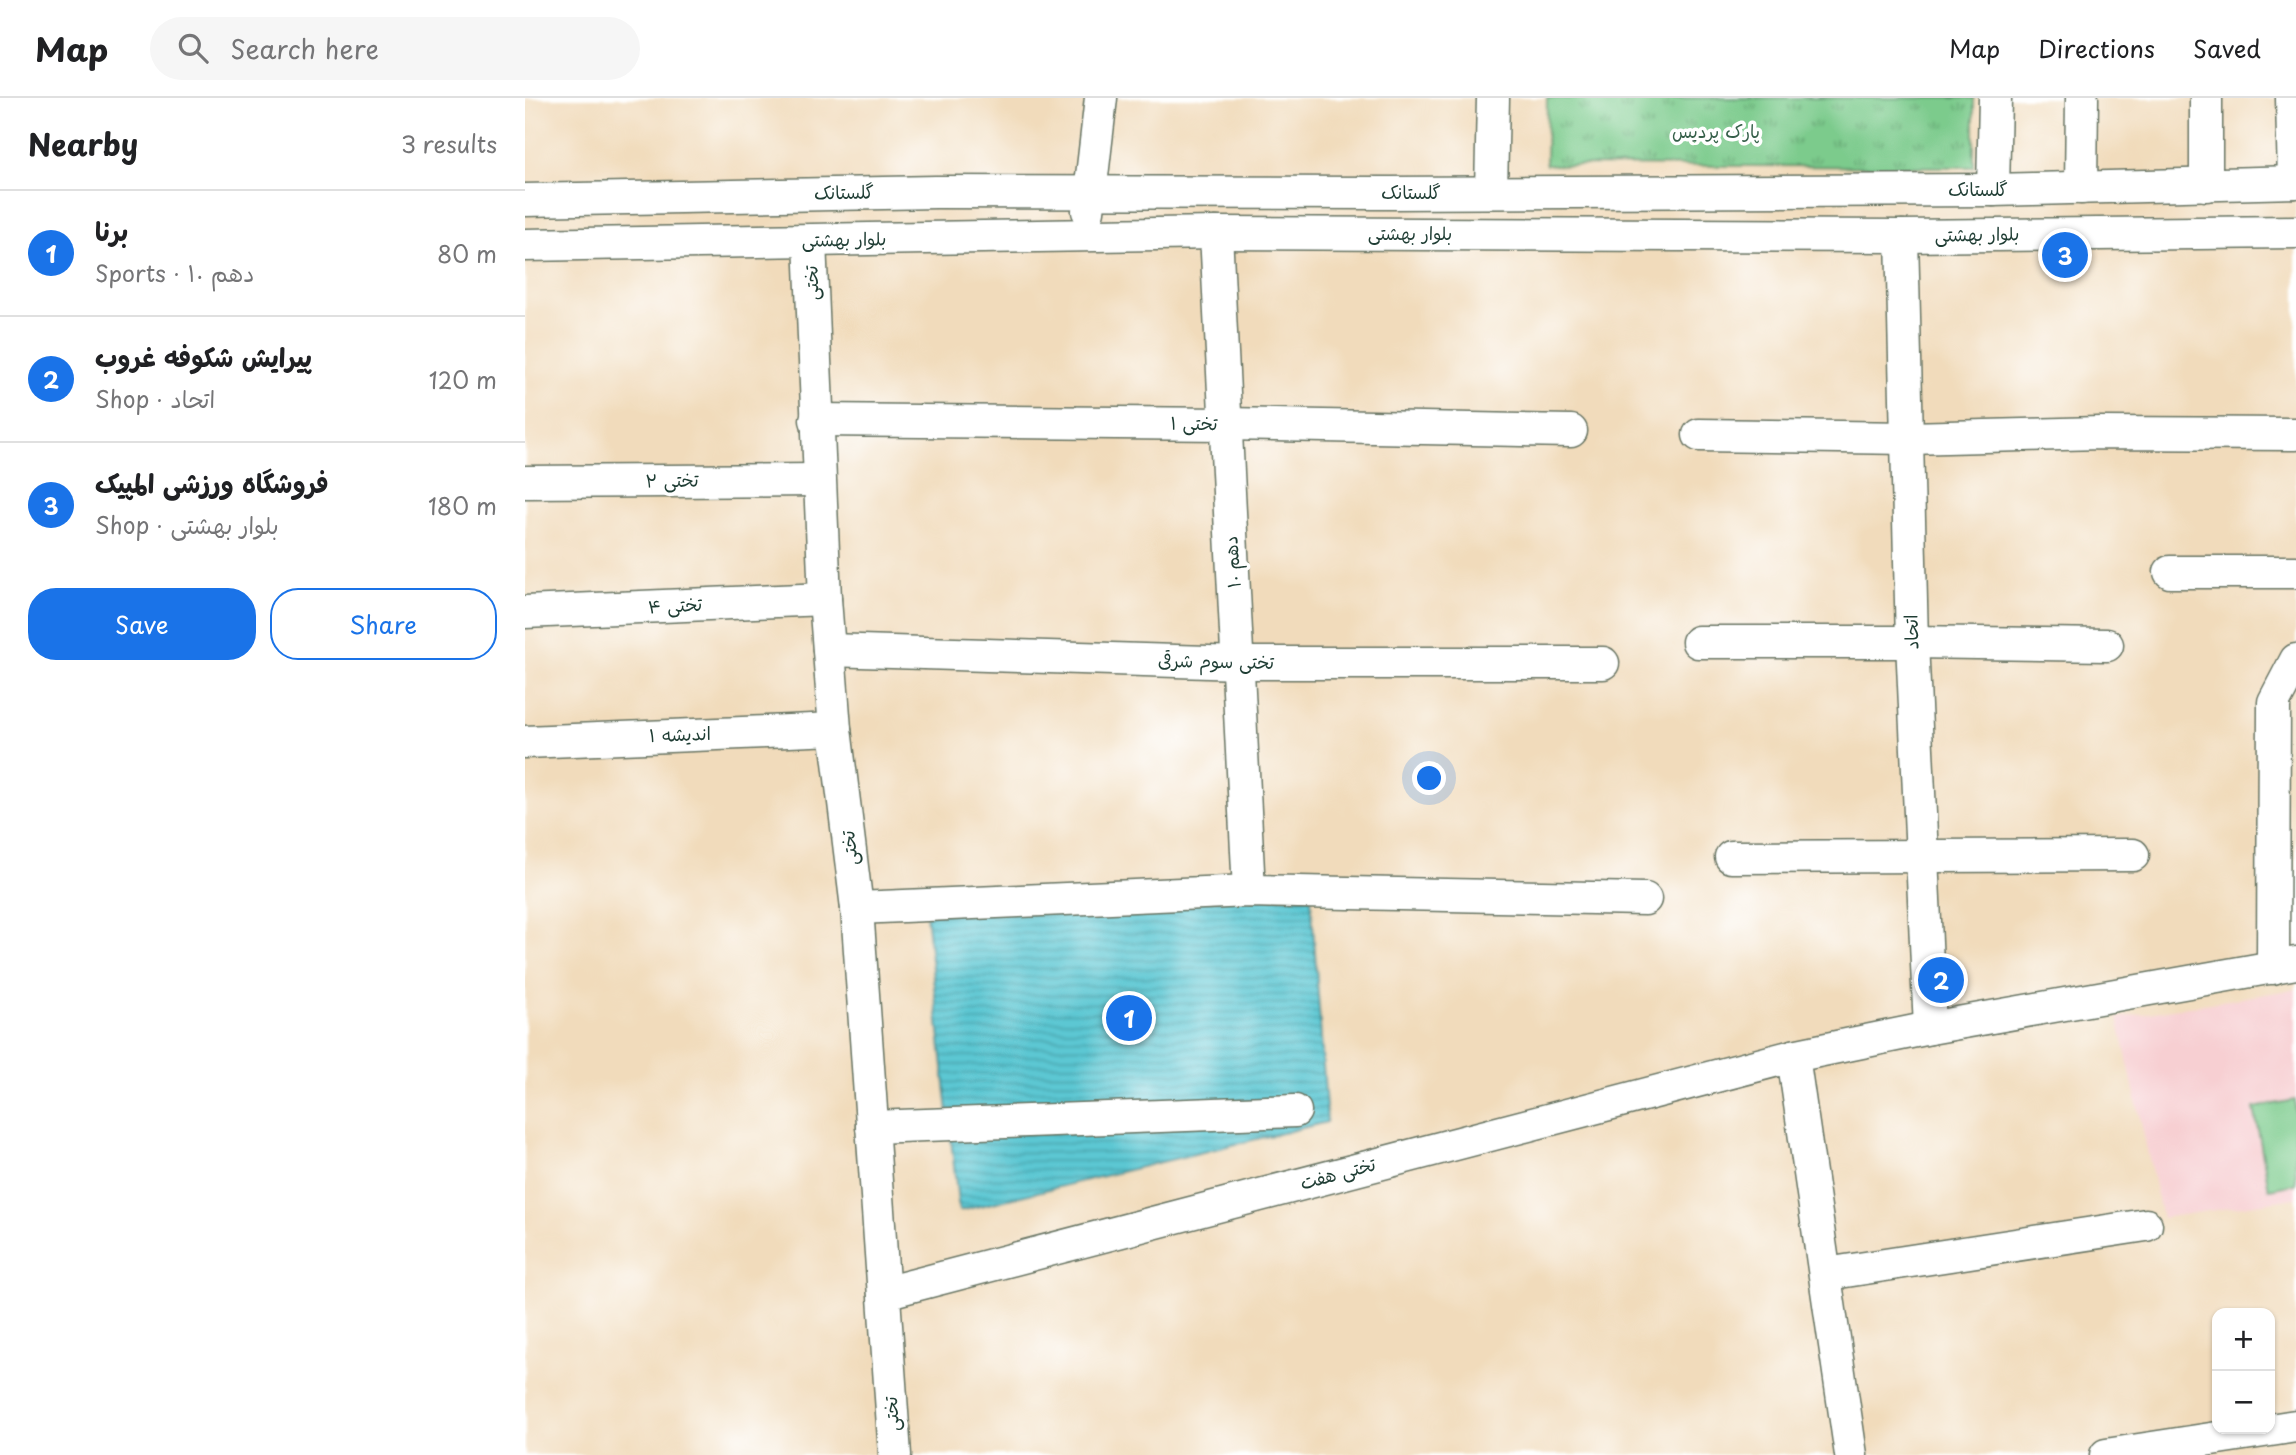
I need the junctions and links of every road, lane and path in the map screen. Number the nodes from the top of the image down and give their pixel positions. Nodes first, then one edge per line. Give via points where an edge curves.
1 (1101, 98) edge
2 (1493, 98) edge
3 (1995, 98) edge
4 (2081, 98) edge
5 (2206, 98) edge
6 (2292, 98) edge
7 (2295, 182) edge
8 (2206, 185) junction
9 (2081, 188) junction
10 (1993, 190) junction
11 (1491, 192) junction
12 (1090, 193) junction
13 (525, 200) edge
14 (2296, 232) edge
15 (1216, 233) junction
16 (1086, 234) junction
17 (1902, 236) junction
18 (810, 241) junction
19 (525, 245) edge
20 (816, 420) junction
21 (1225, 424) junction
22 (1571, 431) dead end
23 (2296, 434) edge
24 (1699, 435) dead end
25 (1909, 439) junction
26 (819, 480) junction
27 (525, 482) edge
28 (2170, 572) dead end
29 (2296, 572) edge
30 (825, 599) junction
31 (525, 612) edge
32 (1698, 642) dead end
33 (1912, 642) junction
34 (2107, 645) dead end
35 (829, 650) junction
36 (2296, 660) edge
37 (1240, 663) junction
38 (1603, 663) dead end
39 (2285, 704) edge
40 (835, 729) junction
41 (525, 742) edge
42 (1922, 854) junction
43 (2133, 855) dead end
44 (1731, 857) dead end
45 (1249, 891) junction
46 (1645, 899) dead end
47 (857, 908) junction
48 (2285, 965) edge
49 (1930, 1028) junction
50 (1793, 1056) junction
51 (1295, 1111) dead end
52 (871, 1127) junction
53 (2146, 1225) dead end
54 (1826, 1274) junction
55 (884, 1293) junction
56 (2296, 1426) edge
57 (895, 1455) edge
58 (1851, 1455) edge
59 (2106, 1455) edge

1 - 12 street
2 - 11 street
3 - 10 street
4 - 9 street
5 - 8 street
6 - 7 street
7 - 8 street, گلستانک
8 - 9 street, گلستانک
9 - 10 street, گلستانک
10 - 11 street, گلستانک
11 - 12 street, گلستانک
12 - 13 street, گلستانک
12 - 16 street
14 - 17 street, بلوار بهشتی
15 - 16 street, بلوار بهشتی
15 - 17 street, بلوار بهشتی
15 - 21 street, دهم ۱۰
16 - 18 street, بلوار بهشتی
17 - 25 street, اتحاد
18 - 19 street, بلوار بهشتی
18 - 20 street, تختی
20 - 21 street, تختی ۱
20 - 26 street, تختی
21 - 22 street, تختی ۱
21 - 37 street, دهم ۱۰
23 - 25 street via 2100,433
24 - 25 street
25 - 33 street, اتحاد
26 - 27 street, تختی ۲
26 - 30 street, تختی
28 - 29 street
30 - 31 street, تختی ۴
30 - 35 street, تختی
32 - 33 street
33 - 34 street
33 - 42 street, اتحاد
35 - 37 street, تختی سوم شرقی
35 - 40 street, تختی
36 - 39 street
37 - 38 street, تختی سوم شرقی
37 - 45 street, دهم ۱۰
39 - 48 street
40 - 41 street, اندیشه ۱
40 - 47 street, تختی
42 - 43 street
42 - 44 street
42 - 49 street, اتحاد
45 - 46 street
45 - 47 street
47 - 52 street, تختی
48 - 49 street, تختی هفت
49 - 50 street, تختی هفت
50 - 54 street
50 - 55 street, تختی هفت
51 - 52 street
52 - 55 street, تختی
53 - 54 street
54 - 58 street
55 - 57 street, تختی
56 - 59 street

